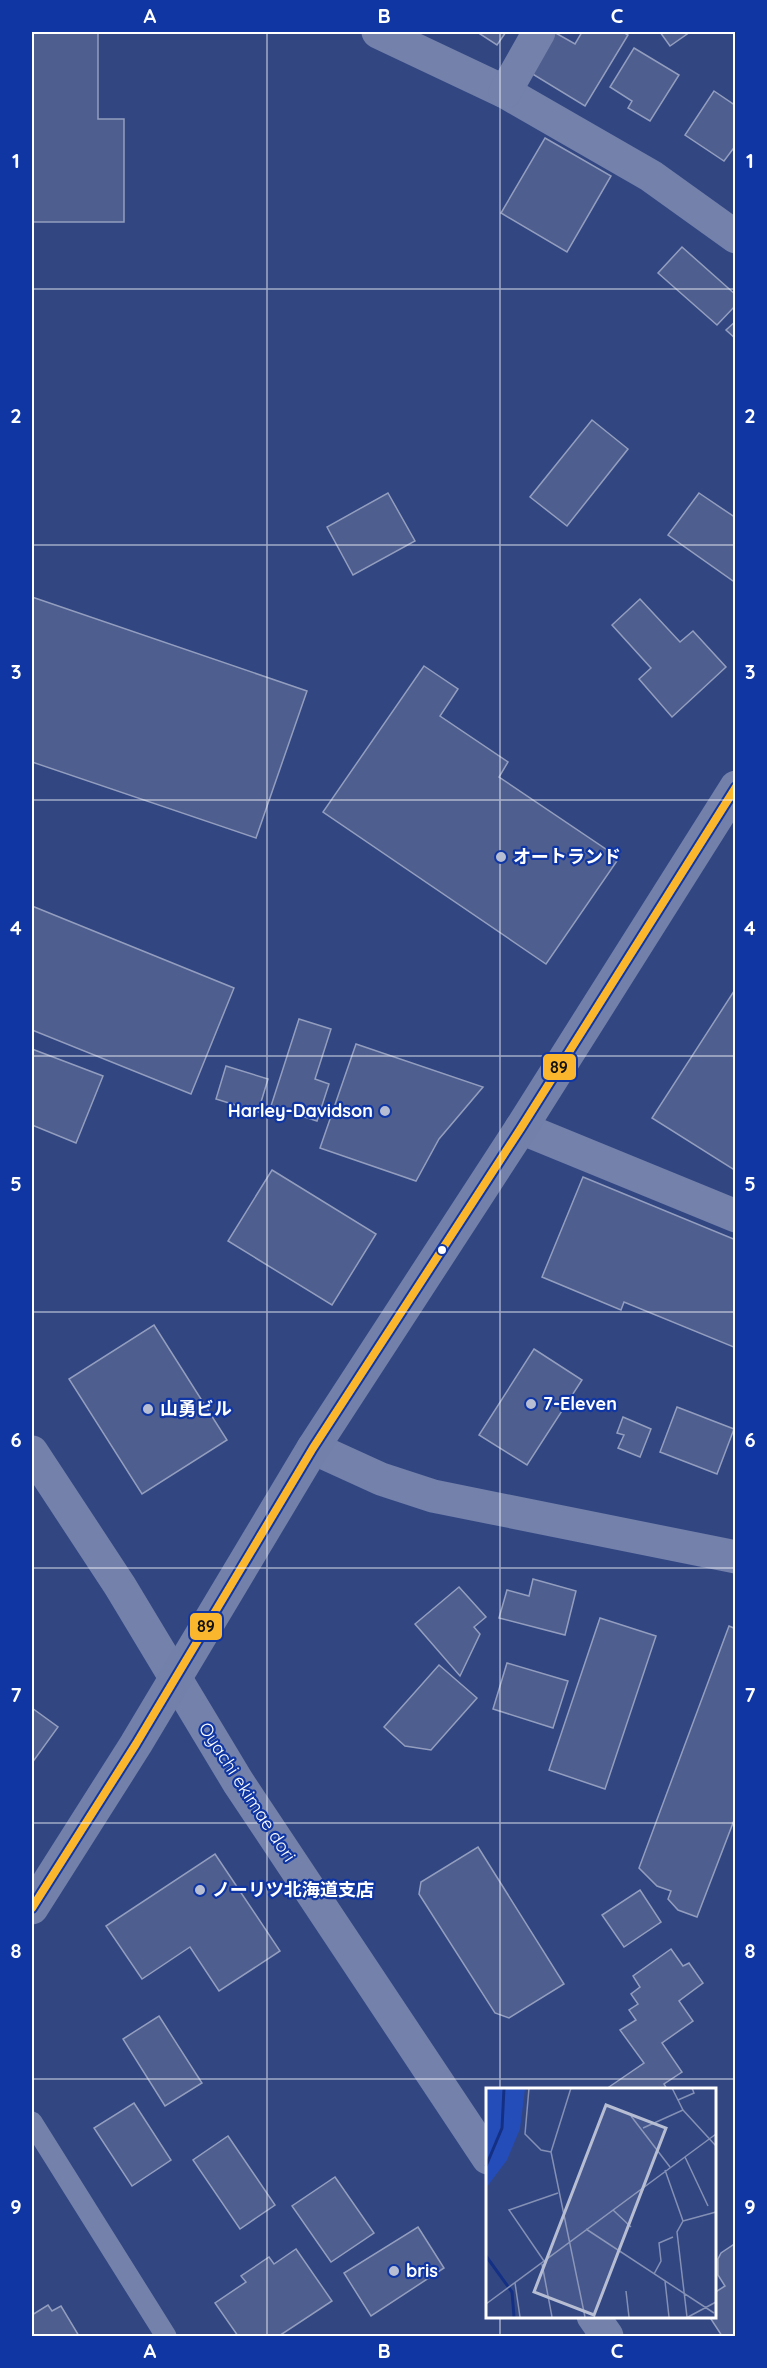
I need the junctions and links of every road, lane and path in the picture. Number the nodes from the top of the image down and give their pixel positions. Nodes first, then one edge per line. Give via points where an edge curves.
1 (378, 32) edge
2 (539, 32) edge
3 (505, 92) junction
4 (735, 237) edge
5 (735, 787) edge
6 (521, 1128) junction
7 (735, 1216) edge
8 (313, 1448) junction
9 (32, 1452) edge
10 (735, 1557) edge
11 (175, 1679) junction
12 (32, 1908) edge
13 (32, 2122) edge
14 (486, 2155) edge
15 (594, 2317) edge
16 (166, 2337) edge
17 (607, 2337) edge

1 - 3 street
2 - 3 street
3 - 4 street via 651,176
5 - 6 highway
6 - 7 street
6 - 8 highway
8 - 10 street via 381,1479 433,1496
8 - 11 highway
9 - 11 street, Oyachi ekimae dori via 120,1586
11 - 12 highway
11 - 14 street, Oyachi ekimae dori via 245,1792
13 - 16 lane
15 - 17 street

